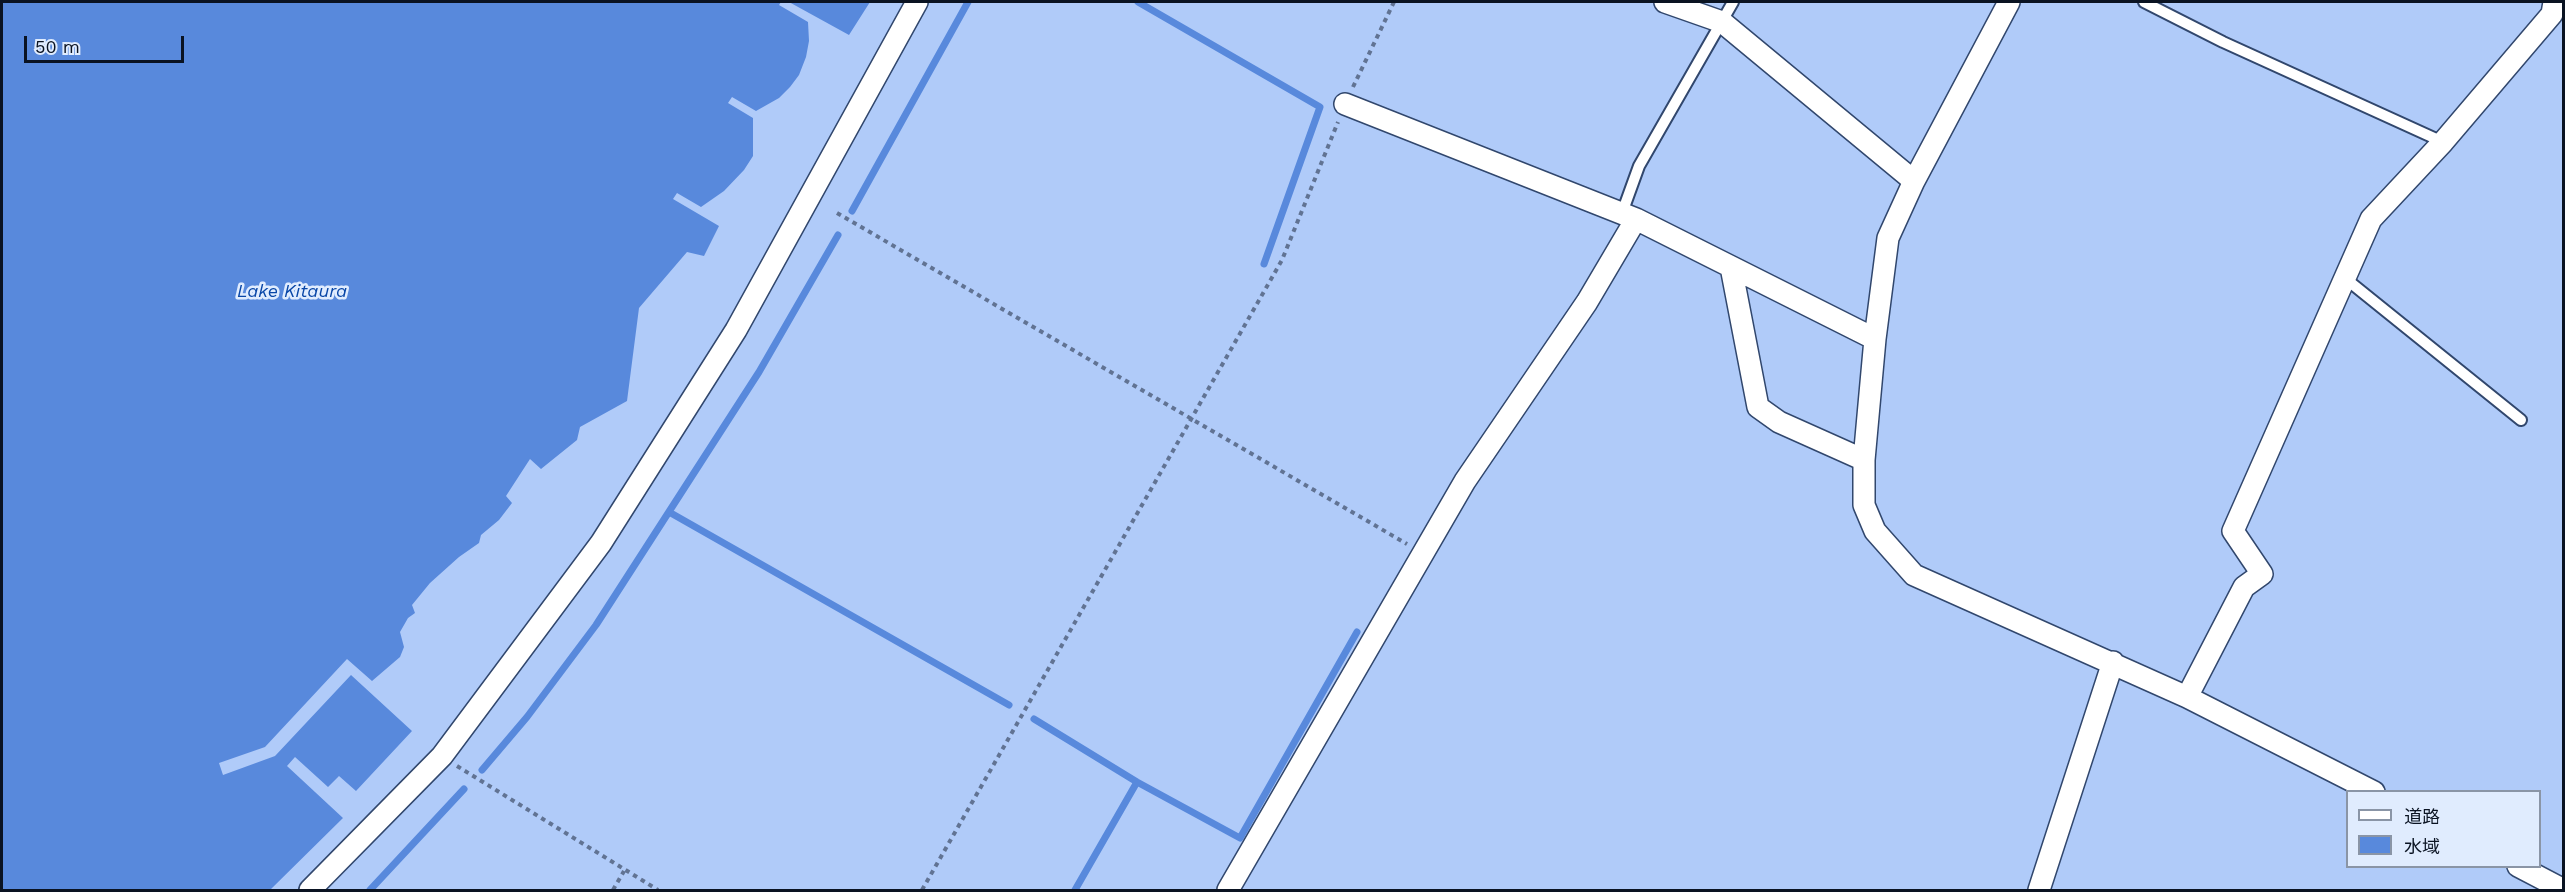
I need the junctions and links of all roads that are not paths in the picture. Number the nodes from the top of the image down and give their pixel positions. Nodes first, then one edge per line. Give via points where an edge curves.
1 (917, 2) edge
2 (1665, 2) edge
3 (1733, 2) edge
4 (2009, 2) edge
5 (2144, 2) edge
6 (2556, 13) edge
7 (1722, 22) junction
8 (1345, 104) road end
9 (2443, 142) junction
10 (1914, 182) junction
11 (1629, 216) junction
12 (1731, 267) junction
13 (2346, 279) junction
14 (1875, 339) junction
15 (2521, 420) dead end
16 (1864, 460) junction
17 (2113, 662) junction
18 (2187, 697) junction
19 (2370, 790) edge
20 (2520, 868) edge
21 (2564, 890) edge
22 (310, 891) edge
23 (1228, 891) edge
24 (2039, 891) edge

1 - 22 street via 717,359 601,543 442,756
2 - 7 street
3 - 7 lane
4 - 10 street
5 - 9 lane
6 - 9 street
7 - 10 street
7 - 11 lane via 1639,166
8 - 11 street
9 - 13 street via 2371,219
10 - 14 street via 1888,238
11 - 12 street
11 - 23 street via 1587,302 1465,481
12 - 14 street
12 - 16 street via 1758,406 1779,422
13 - 15 lane
13 - 18 street via 2233,531 2262,574 2244,587
14 - 16 street
16 - 17 street via 1864,505 1875,531 1914,575
17 - 18 street
17 - 24 street
18 - 19 street
20 - 21 street

